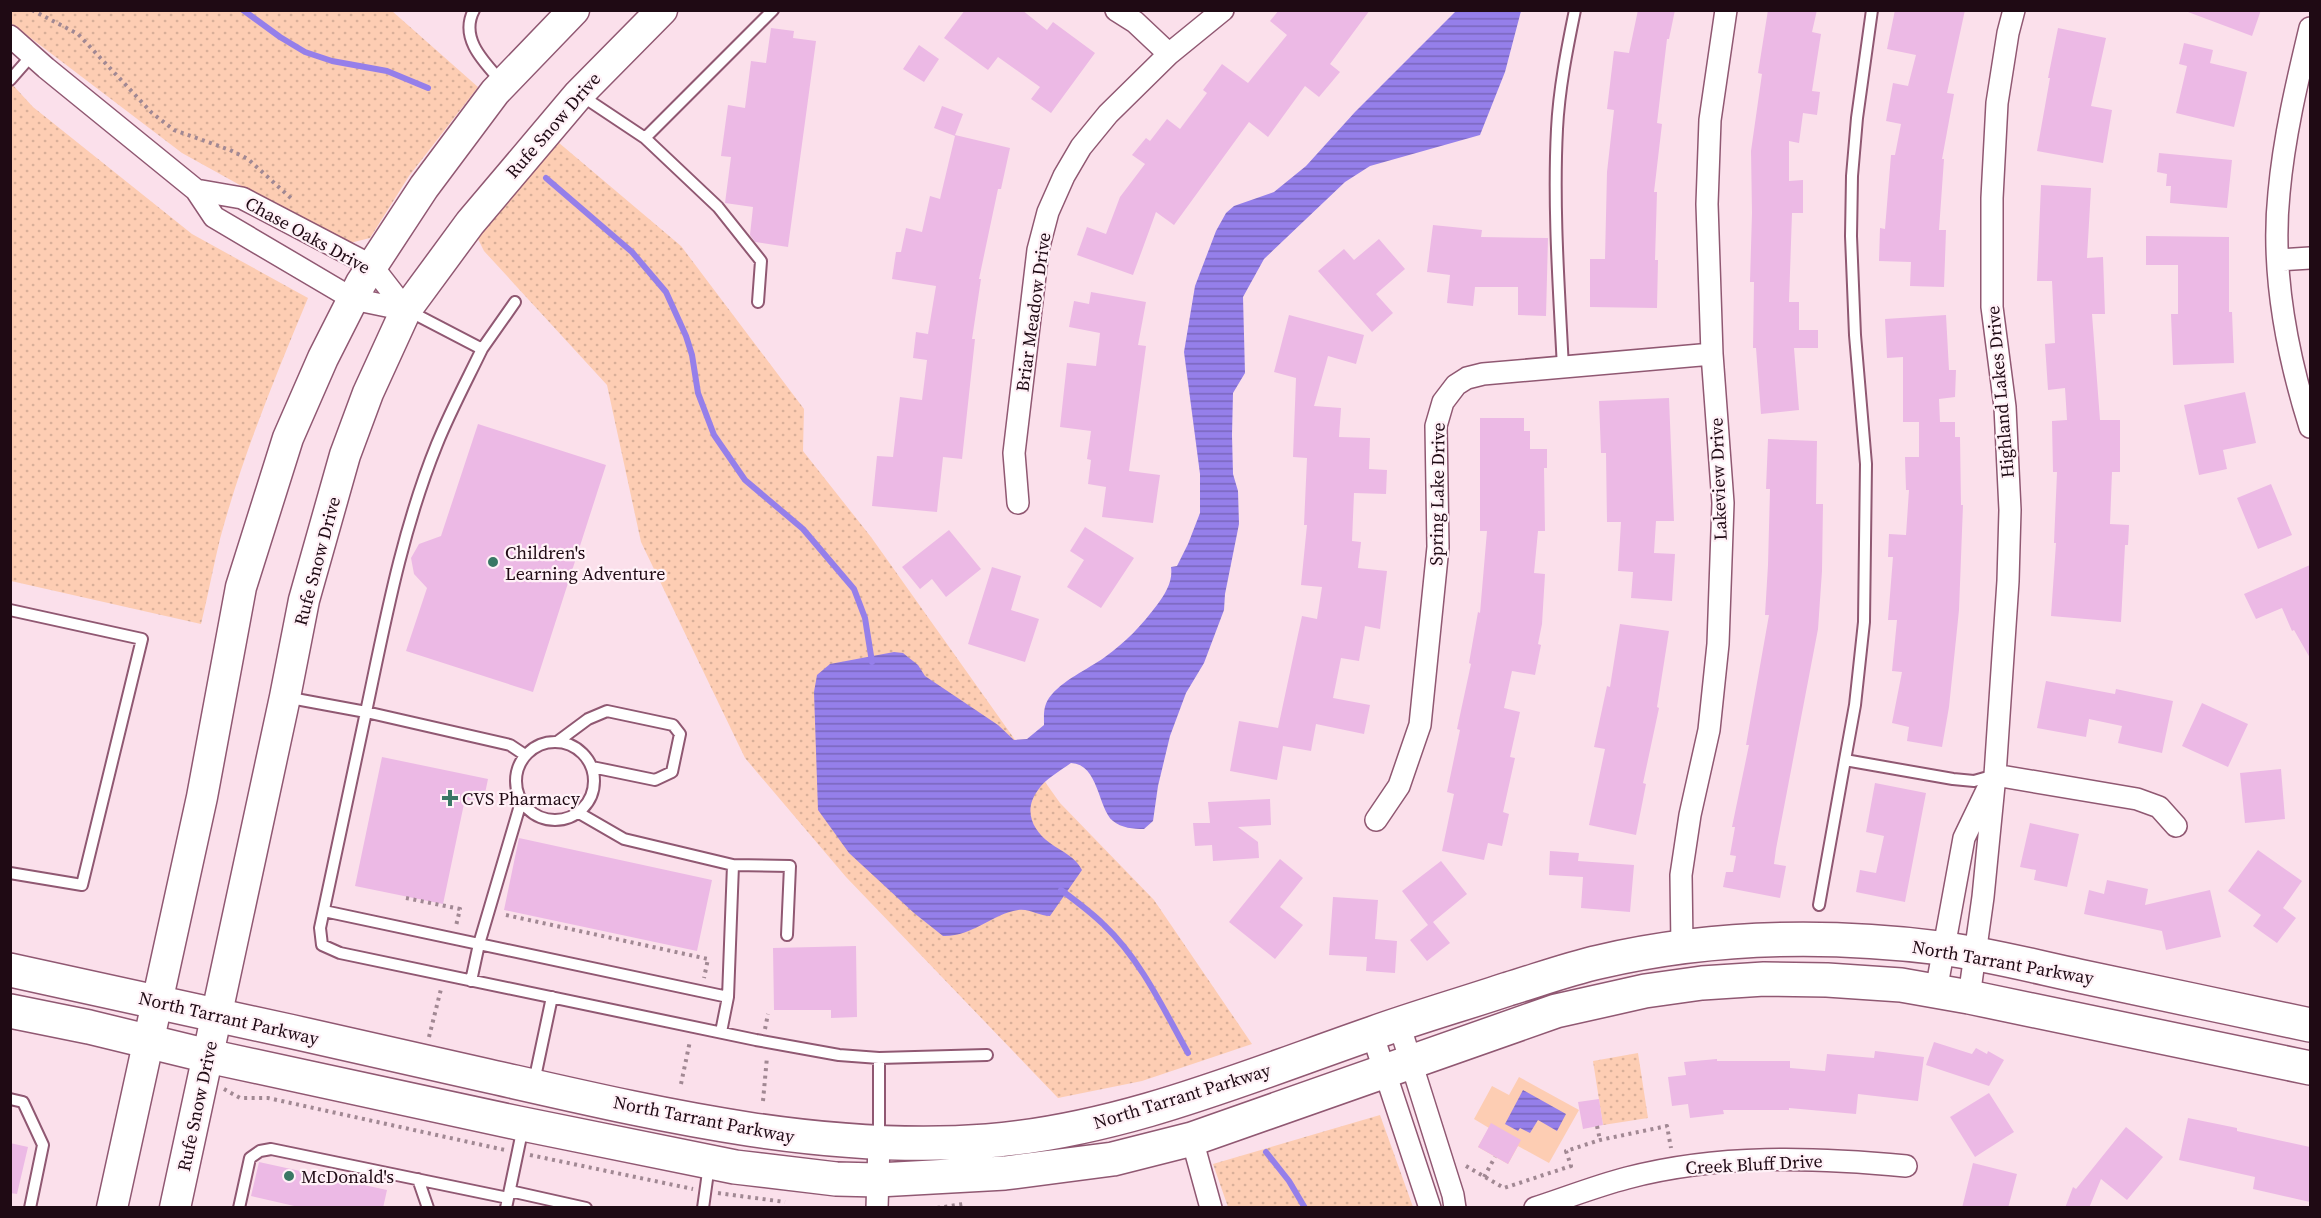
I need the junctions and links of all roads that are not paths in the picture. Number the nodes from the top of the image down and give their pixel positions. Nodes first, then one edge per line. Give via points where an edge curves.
1 (474, 10) edge
2 (574, 10) edge
3 (662, 10) edge
4 (773, 10) edge
5 (1116, 10) edge
6 (1223, 10) edge
7 (1575, 10) edge
8 (1726, 10) edge
9 (1872, 10) edge
10 (2014, 10) edge
11 (2310, 28) edge
12 (10, 36) edge
13 (1169, 54) junction
14 (32, 55) junction
15 (10, 80) edge
16 (504, 84) junction
17 (579, 94) junction
18 (645, 138) junction
19 (196, 190) junction
20 (2310, 258) edge
21 (2278, 260) junction
22 (372, 266) junction
23 (353, 299) junction
24 (514, 302) dead end
25 (758, 302) dead end
26 (406, 310) junction
27 (482, 349) junction
28 (1712, 354) junction
29 (1563, 368) junction
30 (2310, 427) edge
31 (1018, 503) dead end
32 (10, 610) edge
33 (285, 697) junction
34 (366, 712) junction
35 (557, 742) junction
36 (525, 755) junction
37 (1845, 760) junction
38 (592, 767) junction
39 (1995, 775) junction
40 (521, 802) junction
41 (579, 813) junction
42 (1376, 820) dead end
43 (2176, 826) dead end
44 (733, 865) junction
45 (10, 873) edge
46 (1819, 905) dead end
47 (324, 911) junction
48 (787, 935) dead end
49 (479, 944) junction
50 (1682, 946) junction
51 (1944, 948) junction
52 (1976, 953) junction
53 (10, 970) edge
54 (471, 981) junction
55 (1936, 991) junction
56 (728, 997) junction
57 (1969, 997) junction
58 (552, 998) junction
59 (157, 1002) junction
60 (10, 1011) edge
61 (217, 1015) junction
62 (2310, 1025) edge
63 (1386, 1028) junction
64 (721, 1032) junction
65 (148, 1041) junction
66 (987, 1055) dead end
67 (208, 1056) junction
68 (879, 1059) junction
69 (1397, 1066) junction
70 (2310, 1068) edge
71 (533, 1086) junction
72 (10, 1099) edge
73 (524, 1124) junction
74 (1192, 1140) junction
75 (879, 1143) junction
76 (709, 1162) junction
77 (1906, 1166) dead end
78 (418, 1179) junction
79 (877, 1194) edge
80 (508, 1199) edge
81 (30, 1208) edge
82 (112, 1208) edge
83 (176, 1208) edge
84 (240, 1208) edge
85 (428, 1208) edge
86 (586, 1208) edge
87 (703, 1208) edge
88 (1211, 1208) edge
89 (1430, 1208) edge
90 (1455, 1208) edge
91 (1535, 1208) edge

1 - 16 lane via 469,33 473,43
2 - 16 main road
3 - 17 main road, Rufe Snow Drive
4 - 18 lane
5 - 13 street
6 - 13 street, Briar Meadow Drive
7 - 29 lane via 1557,128
8 - 28 street, Lakeview Drive via 1710,120 1707,204
9 - 37 lane via 1857,118 1851,236 1866,464 1866,587 1863,648
10 - 39 street, Highland Lakes Drive via 1997,102 1992,198 1992,307 2005,407 2010,510 2005,652
11 - 21 street via 2293,99 2278,195
12 - 14 street, Chase Oaks Drive
13 - 31 street, Briar Meadow Drive via 1108,114 1081,147 1048,212 1038,250 1014,453
14 - 15 lane
14 - 19 street, Chase Oaks Drive
16 - 22 main road via 424,187
17 - 18 lane
17 - 26 main road, Rufe Snow Drive via 470,223
18 - 25 lane via 718,207 761,261
19 - 22 street, Chase Oaks Drive via 242,198
19 - 23 street, Chase Oaks Drive via 214,217
20 - 21 street
21 - 30 street via 2285,335
22 - 23 main road
22 - 26 street, Chase Oaks Drive
23 - 26 street, Chase Oaks Drive
23 - 59 main road via 288,438 241,587 202,797
24 - 27 lane
26 - 27 lane
26 - 33 main road, Rufe Snow Drive via 345,455 304,600
27 - 34 lane via 437,443 421,489 396,571
28 - 29 street, Spring Lake Drive
28 - 50 street, Lakeview Drive via 1723,503 1718,644 1708,730 1681,875
29 - 42 street, Spring Lake Drive via 1467,378 1443,402 1436,426 1438,547 1420,725 1399,786
32 - 45 lane via 142,639 81,885
33 - 34 lane
33 - 61 main road, Rufe Snow Drive
34 - 36 lane via 510,745
34 - 47 lane
35 - 36 lane via 540,744
35 - 38 lane via 572,745
35 - 38 lane via 607,711 673,725 680,734 672,772 655,780
36 - 40 lane via 515,778
37 - 39 lane via 1974,781
37 - 46 lane
38 - 41 lane via 595,784 590,801
39 - 43 street via 2137,799 2159,807
39 - 51 street, Highland Lakes Drive via 1964,838
39 - 52 street, Highland Lakes Drive
40 - 41 lane via 537,817 558,821
40 - 49 lane
41 - 44 lane via 624,840
44 - 48 lane via 790,866
44 - 56 lane
47 - 49 lane
47 - 54 lane via 322,945 340,953
49 - 54 lane
49 - 56 lane
50 - 51 main road, North Tarrant Parkway via 1801,939
50 - 63 main road, North Tarrant Parkway via 1597,962
51 - 52 main road, North Tarrant Parkway
51 - 55 street, Highland Lakes Drive
52 - 57 street, Highland Lakes Drive
52 - 62 main road, North Tarrant Parkway
53 - 59 main road, North Tarrant Parkway
54 - 58 lane
55 - 57 main road
55 - 69 main road via 1827,980 1702,983 1556,1011
56 - 64 lane
57 - 70 main road
58 - 64 lane
58 - 71 lane
59 - 61 main road, North Tarrant Parkway
59 - 65 main road
60 - 65 main road
61 - 67 main road, Rufe Snow Drive
61 - 71 main road, North Tarrant Parkway
63 - 69 street
63 - 69 street
63 - 75 main road, North Tarrant Parkway via 1220,1088 1100,1123 987,1141
64 - 68 lane
65 - 67 main road
65 - 82 main road
66 - 68 lane
67 - 73 main road
67 - 83 main road, Rufe Snow Drive
68 - 75 lane
69 - 74 main road
69 - 89 street
69 - 90 street via 1453,1195
71 - 73 main road
71 - 75 main road, North Tarrant Parkway via 714,1123 793,1136
72 - 81 lane via 23,1102 43,1144
73 - 76 main road
73 - 80 lane
74 - 79 main road via 1113,1159
74 - 88 street
75 - 79 street
76 - 79 main road
76 - 87 lane
77 - 91 street, Creek Bluff Drive via 1836,1159 1722,1162 1628,1178
78 - 80 lane
78 - 84 lane via 271,1149 250,1158
78 - 85 lane
80 - 86 lane

